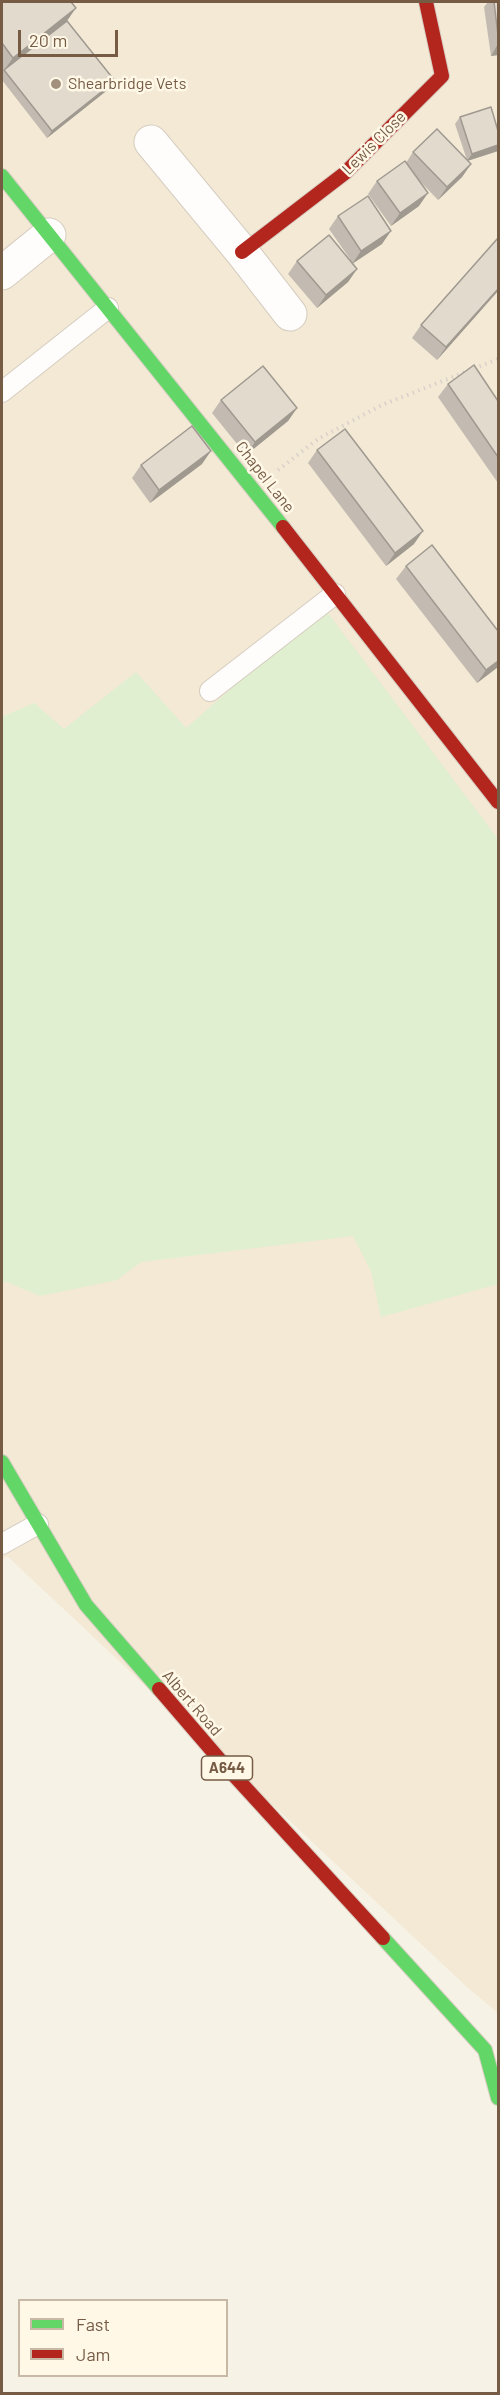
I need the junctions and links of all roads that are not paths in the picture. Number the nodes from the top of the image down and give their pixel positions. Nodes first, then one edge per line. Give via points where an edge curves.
1 (426, 2) edge
2 (150, 142) dead end
3 (2, 176) edge
4 (49, 235) junction
5 (242, 252) junction
6 (2, 273) edge
7 (108, 308) junction
8 (290, 314) dead end
9 (2, 392) edge
10 (335, 594) junction
11 (210, 691) dead end
12 (498, 802) edge
13 (2, 1462) edge
14 (38, 1524) junction
15 (2, 1544) edge
16 (492, 2048) edge
17 (498, 2098) edge

1 - 5 street, Lewis Close via 442,75 345,173
2 - 5 street
3 - 4 street, Chapel Lane
4 - 6 street
4 - 7 street, Chapel Lane
5 - 8 street
7 - 9 lane
7 - 10 street, Chapel Lane
10 - 11 lane
10 - 12 street, Chapel Lane
13 - 14 street, Albert Road / A644
14 - 15 lane
14 - 16 street, Albert Road / A644 via 93,1614 220,1760
16 - 17 street, A644

